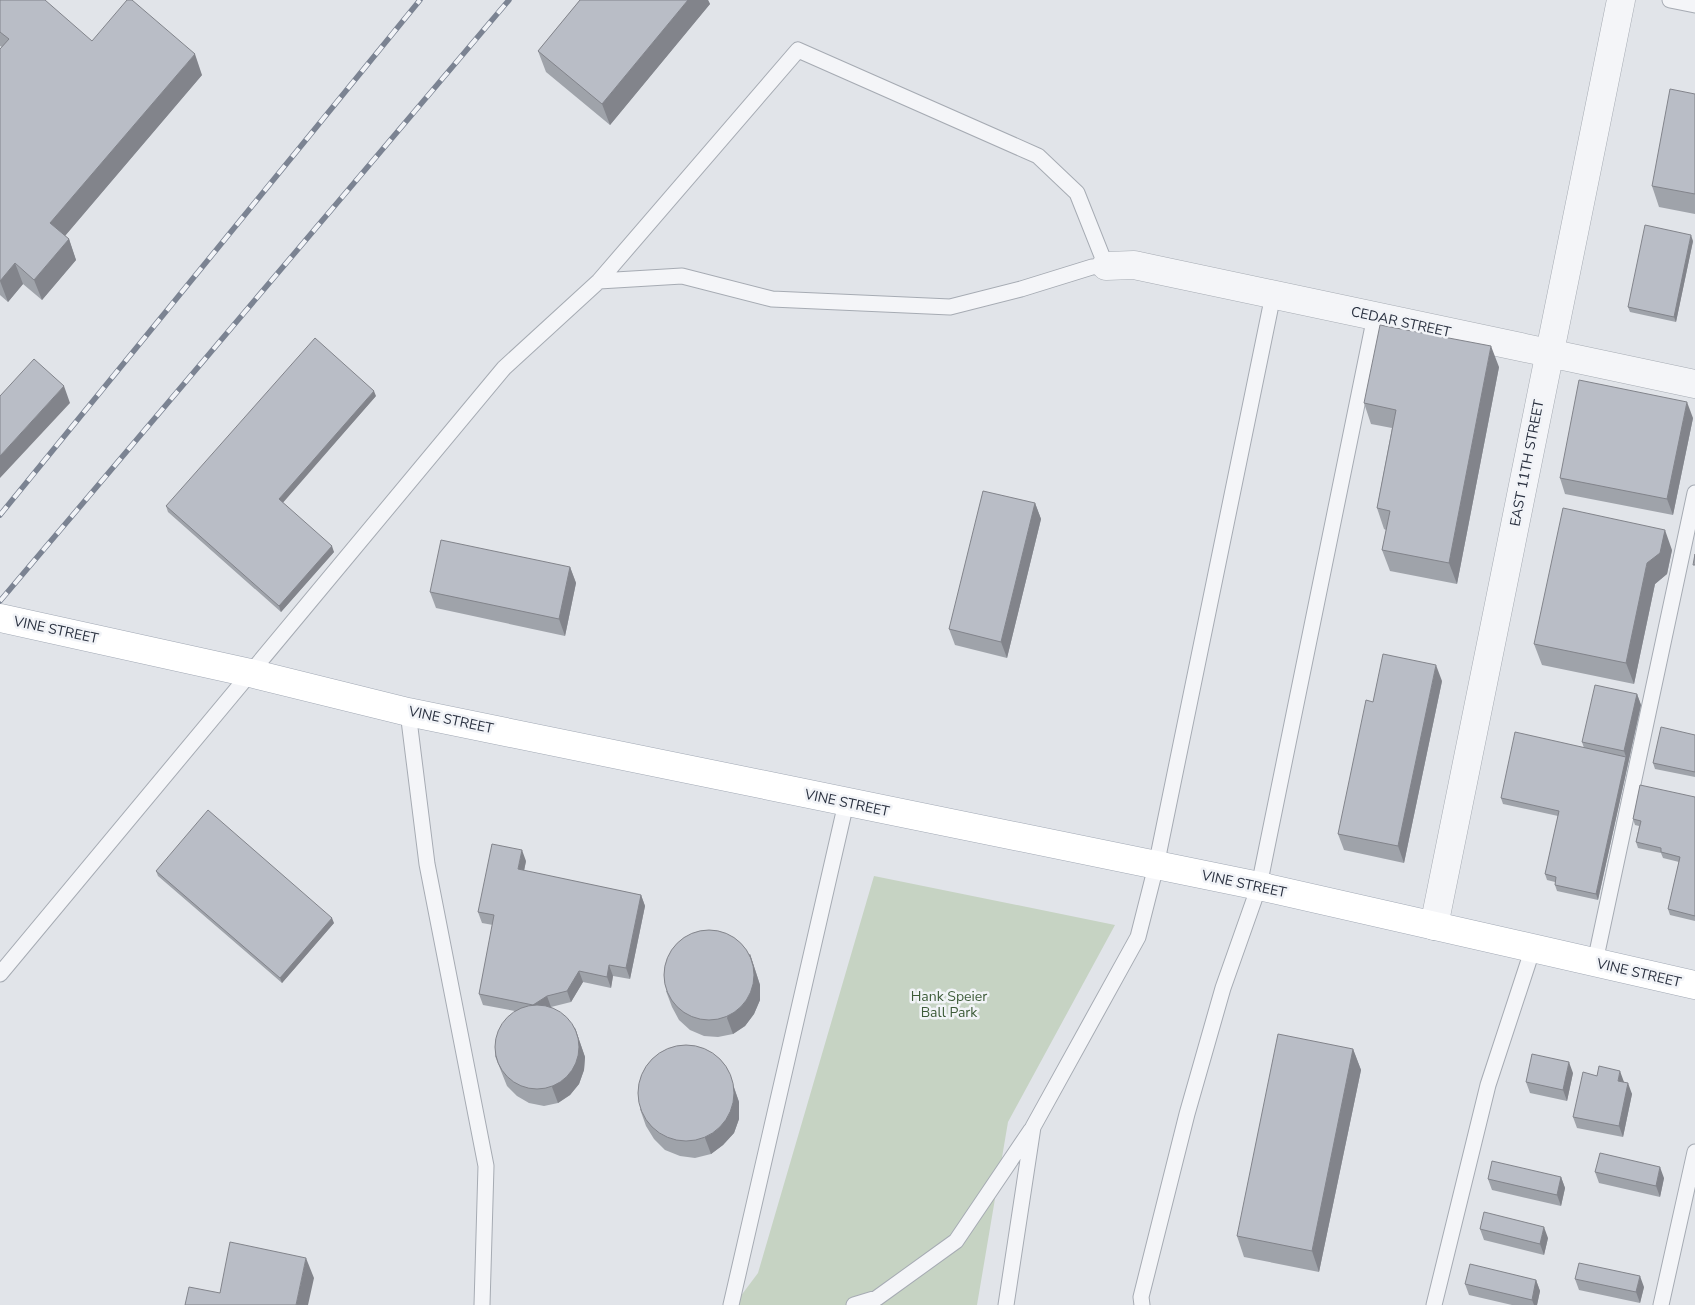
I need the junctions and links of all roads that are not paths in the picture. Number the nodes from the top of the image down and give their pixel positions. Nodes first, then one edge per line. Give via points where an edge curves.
1 (1621, 0) edge
2 (1670, 0) edge
3 (1695, 5) edge
4 (1106, 266) junction
5 (599, 281) junction
6 (1274, 295) junction
7 (1375, 316) junction
8 (1549, 353) junction
9 (1695, 384) edge
10 (1695, 493) edge
11 (0, 618) edge
12 (250, 673) junction
13 (408, 712) junction
14 (846, 802) junction
15 (1156, 866) junction
16 (1259, 886) junction
17 (1434, 926) junction
18 (1532, 948) junction
19 (1595, 962) junction
20 (0, 974) edge
21 (1695, 985) edge
22 (1033, 1127) junction
23 (1695, 1152) edge
24 (482, 1305) edge
25 (731, 1305) edge
26 (854, 1305) edge
27 (1006, 1305) edge
28 (1142, 1305) edge
29 (1434, 1305) edge
30 (1660, 1305) edge

1 - 8 street, EAST 11TH STREET
2 - 3 lane
4 - 5 lane via 1092,267 950,307 772,299 682,276
4 - 5 lane via 1077,193 1038,156 798,50
4 - 6 street, CEDAR STREET via 1134,266
5 - 12 lane via 504,368
6 - 7 street, CEDAR STREET
6 - 15 lane
7 - 8 street, CEDAR STREET
7 - 16 lane
8 - 9 street, CEDAR STREET
8 - 17 street, EAST 11TH STREET
10 - 19 lane
11 - 12 main road, VINE STREET
12 - 13 main road, VINE STREET
12 - 20 lane
13 - 14 main road, VINE STREET
13 - 24 lane via 427,864 486,1166
14 - 15 main road, VINE STREET
14 - 25 lane
15 - 16 main road, VINE STREET
15 - 22 lane via 1138,938
16 - 17 main road, VINE STREET
16 - 28 lane via 1223,988 1187,1114 1141,1297
17 - 18 main road, VINE STREET
18 - 19 main road, VINE STREET
18 - 29 lane via 1488,1085
19 - 21 main road, VINE STREET
22 - 26 lane via 956,1241 877,1298
22 - 27 lane
23 - 30 lane

